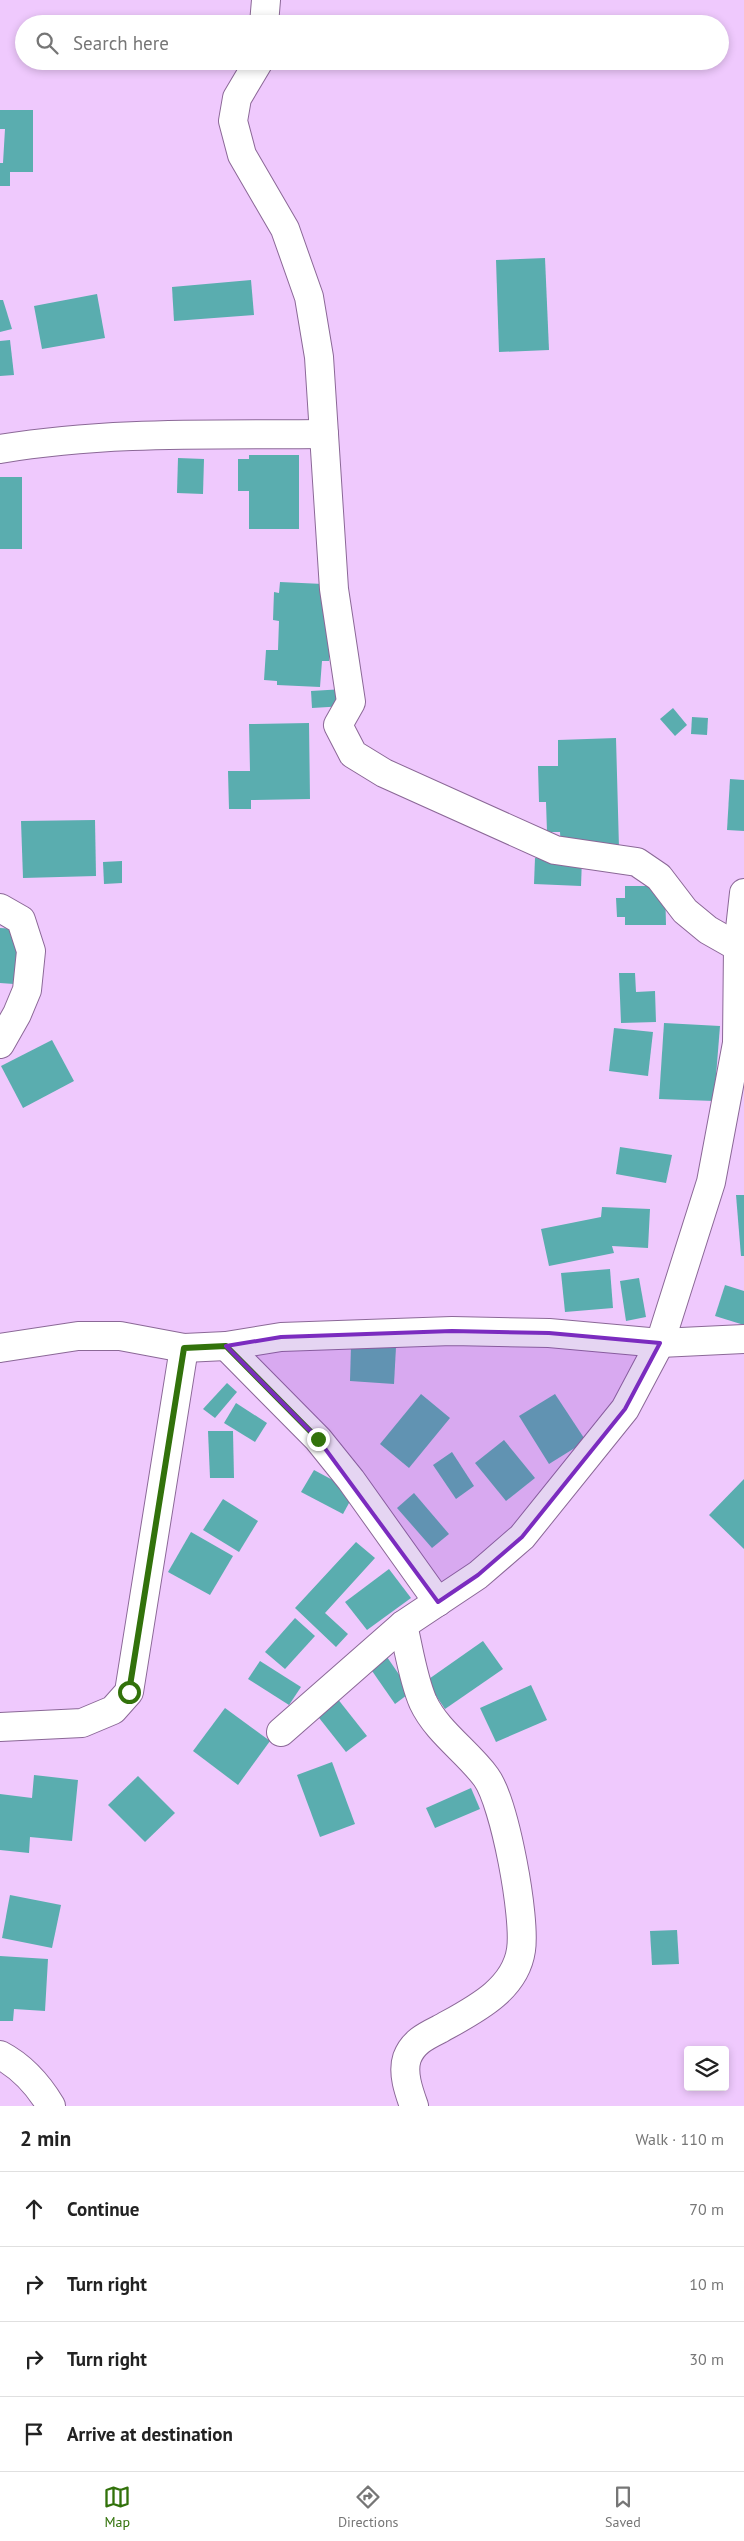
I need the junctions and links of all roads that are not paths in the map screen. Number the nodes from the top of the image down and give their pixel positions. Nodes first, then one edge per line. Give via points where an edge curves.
1 (266, 0) edge
2 (265, 15) edge
3 (254, 70) edge
4 (324, 434) junction
5 (0, 449) edge
6 (744, 893) edge
7 (0, 908) edge
8 (738, 947) junction
9 (741, 1043) edge
10 (0, 1044) edge
11 (744, 1340) edge
12 (660, 1343) junction
13 (226, 1346) junction
14 (0, 1348) edge
15 (184, 1348) junction
16 (438, 1602) junction
17 (403, 1625) junction
18 (0, 1727) edge
19 (281, 1732) dead end
20 (0, 2055) edge
21 (51, 2106) edge
22 (414, 2106) edge

1 - 2 street
3 - 4 street via 237,98 233,121 242,155 285,229 309,297 319,357
4 - 5 street via 156,435
4 - 8 street via 334,589 352,702 338,725 353,754 384,773 555,850 637,862 659,877 708,930
6 - 8 street
7 - 10 street via 21,920 31,951 27,990
8 - 9 street
9 - 12 street via 711,1182
11 - 12 street
12 - 13 street via 549,1333 452,1331 281,1337
12 - 16 street via 625,1409 522,1537 478,1576
13 - 15 street
13 - 16 street via 318,1439 352,1480
14 - 15 street via 78,1336 120,1336
15 - 18 street via 129,1692 113,1710 82,1723
16 - 17 street
17 - 19 street
17 - 22 street via 423,1702 441,1728 488,1779 501,1811 522,1918 521,1951 513,1974 497,1994 418,2041 407,2059 406,2083
20 - 21 street via 14,2062

